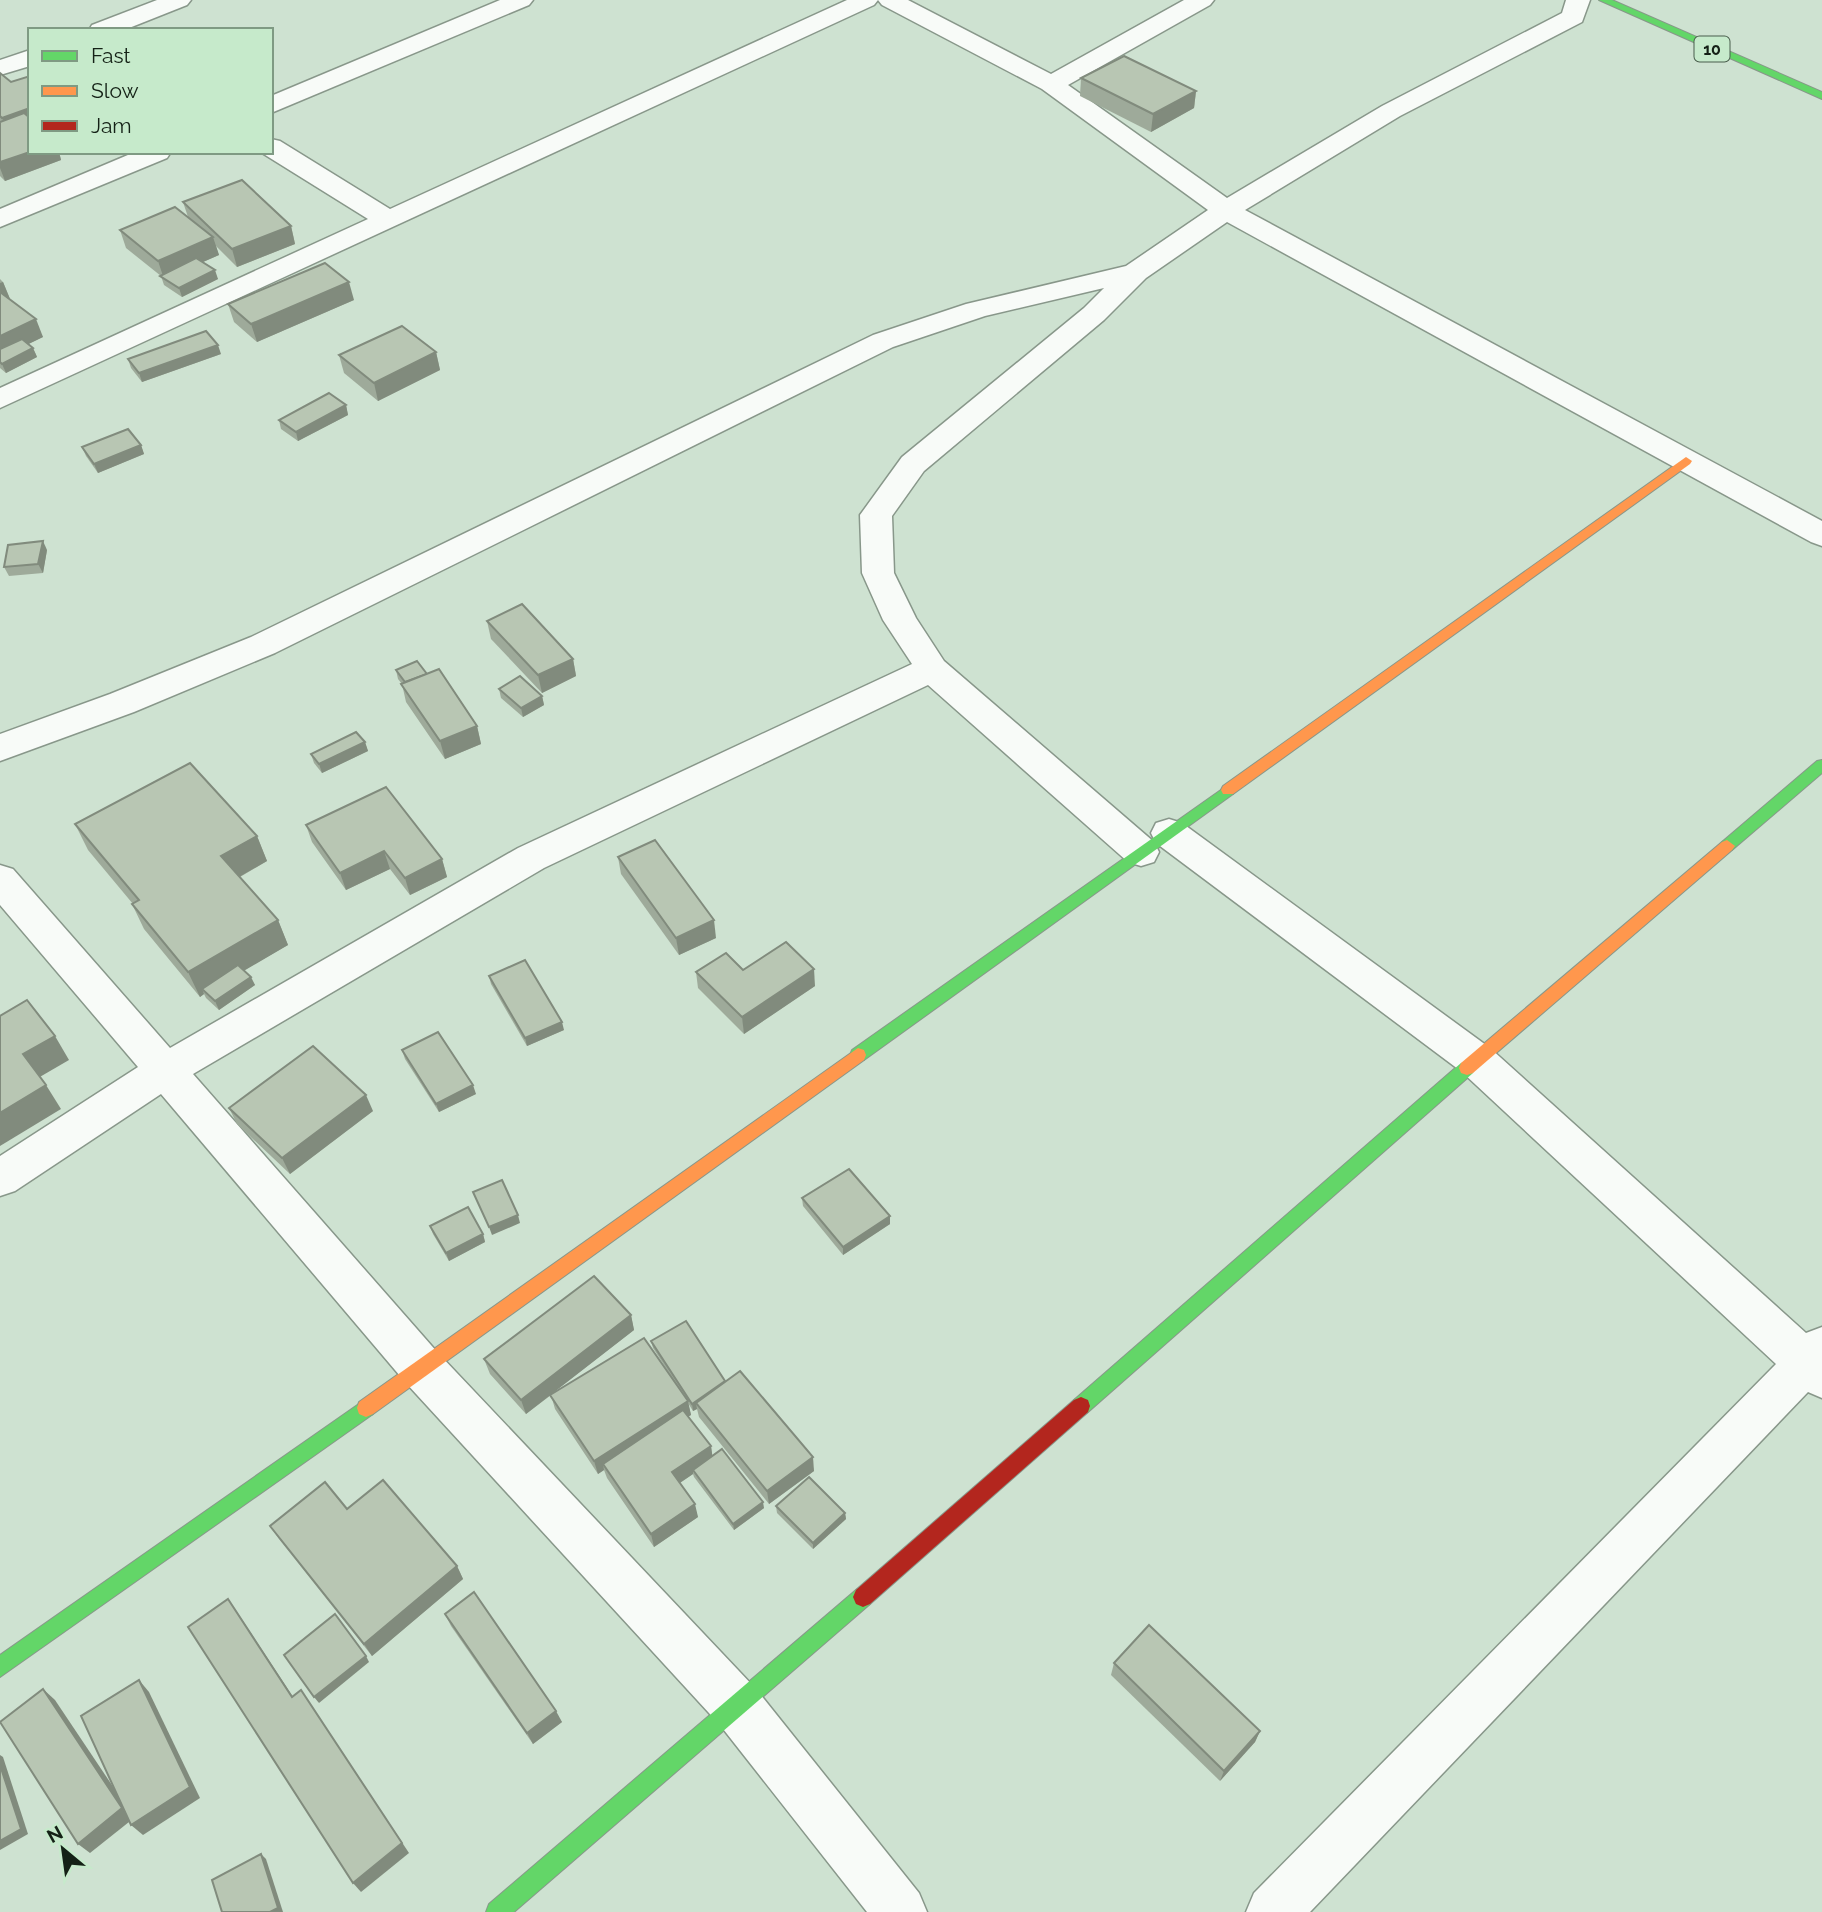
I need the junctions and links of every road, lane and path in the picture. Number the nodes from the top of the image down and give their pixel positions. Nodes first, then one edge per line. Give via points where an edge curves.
1 (108, 0) edge
2 (178, 0) edge
3 (521, 0) edge
4 (866, 0) edge
5 (890, 0) edge
6 (1202, 0) edge
7 (1578, 0) edge
8 (1604, 0) edge
9 (133, 24) edge
10 (112, 28) edge
11 (28, 58) edge
12 (0, 68) edge
13 (1051, 84) junction
14 (1822, 96) edge
15 (273, 104) edge
16 (273, 149) edge
17 (153, 154) edge
18 (1226, 210) junction
19 (0, 219) edge
20 (388, 220) junction
21 (1136, 272) junction
22 (0, 398) edge
23 (1686, 461) junction
24 (1822, 535) edge
25 (932, 669) junction
26 (0, 748) edge
27 (1822, 765) edge
28 (1155, 842) junction
29 (0, 879) edge
30 (1476, 1059) junction
31 (165, 1071) junction
32 (0, 1178) edge
33 (1817, 1362) edge
34 (422, 1368) junction
35 (0, 1667) edge
36 (738, 1707) junction
37 (497, 1912) edge
38 (900, 1912) edge
39 (1273, 1912) edge

1 - 9 street
2 - 9 street
3 - 15 street
4 - 20 street
5 - 13 street
6 - 13 street
7 - 18 street via 1573,17 1391,111
8 - 14 main road, 10
9 - 10 street
11 - 12 street
13 - 18 street
16 - 20 street
17 - 19 street
18 - 21 street
18 - 23 street
20 - 22 street
21 - 25 street via 1094,314 913,464 876,516 878,573 900,620
21 - 26 street via 976,310 883,341 263,645
23 - 24 street
23 - 28 main road
25 - 28 street
25 - 31 street via 531,858
27 - 30 main road
28 - 30 street
28 - 34 main road
29 - 31 street
30 - 33 street
30 - 36 main road
31 - 32 street
31 - 34 street
33 - 39 street
34 - 35 main road
34 - 36 street
36 - 37 main road
36 - 38 street

